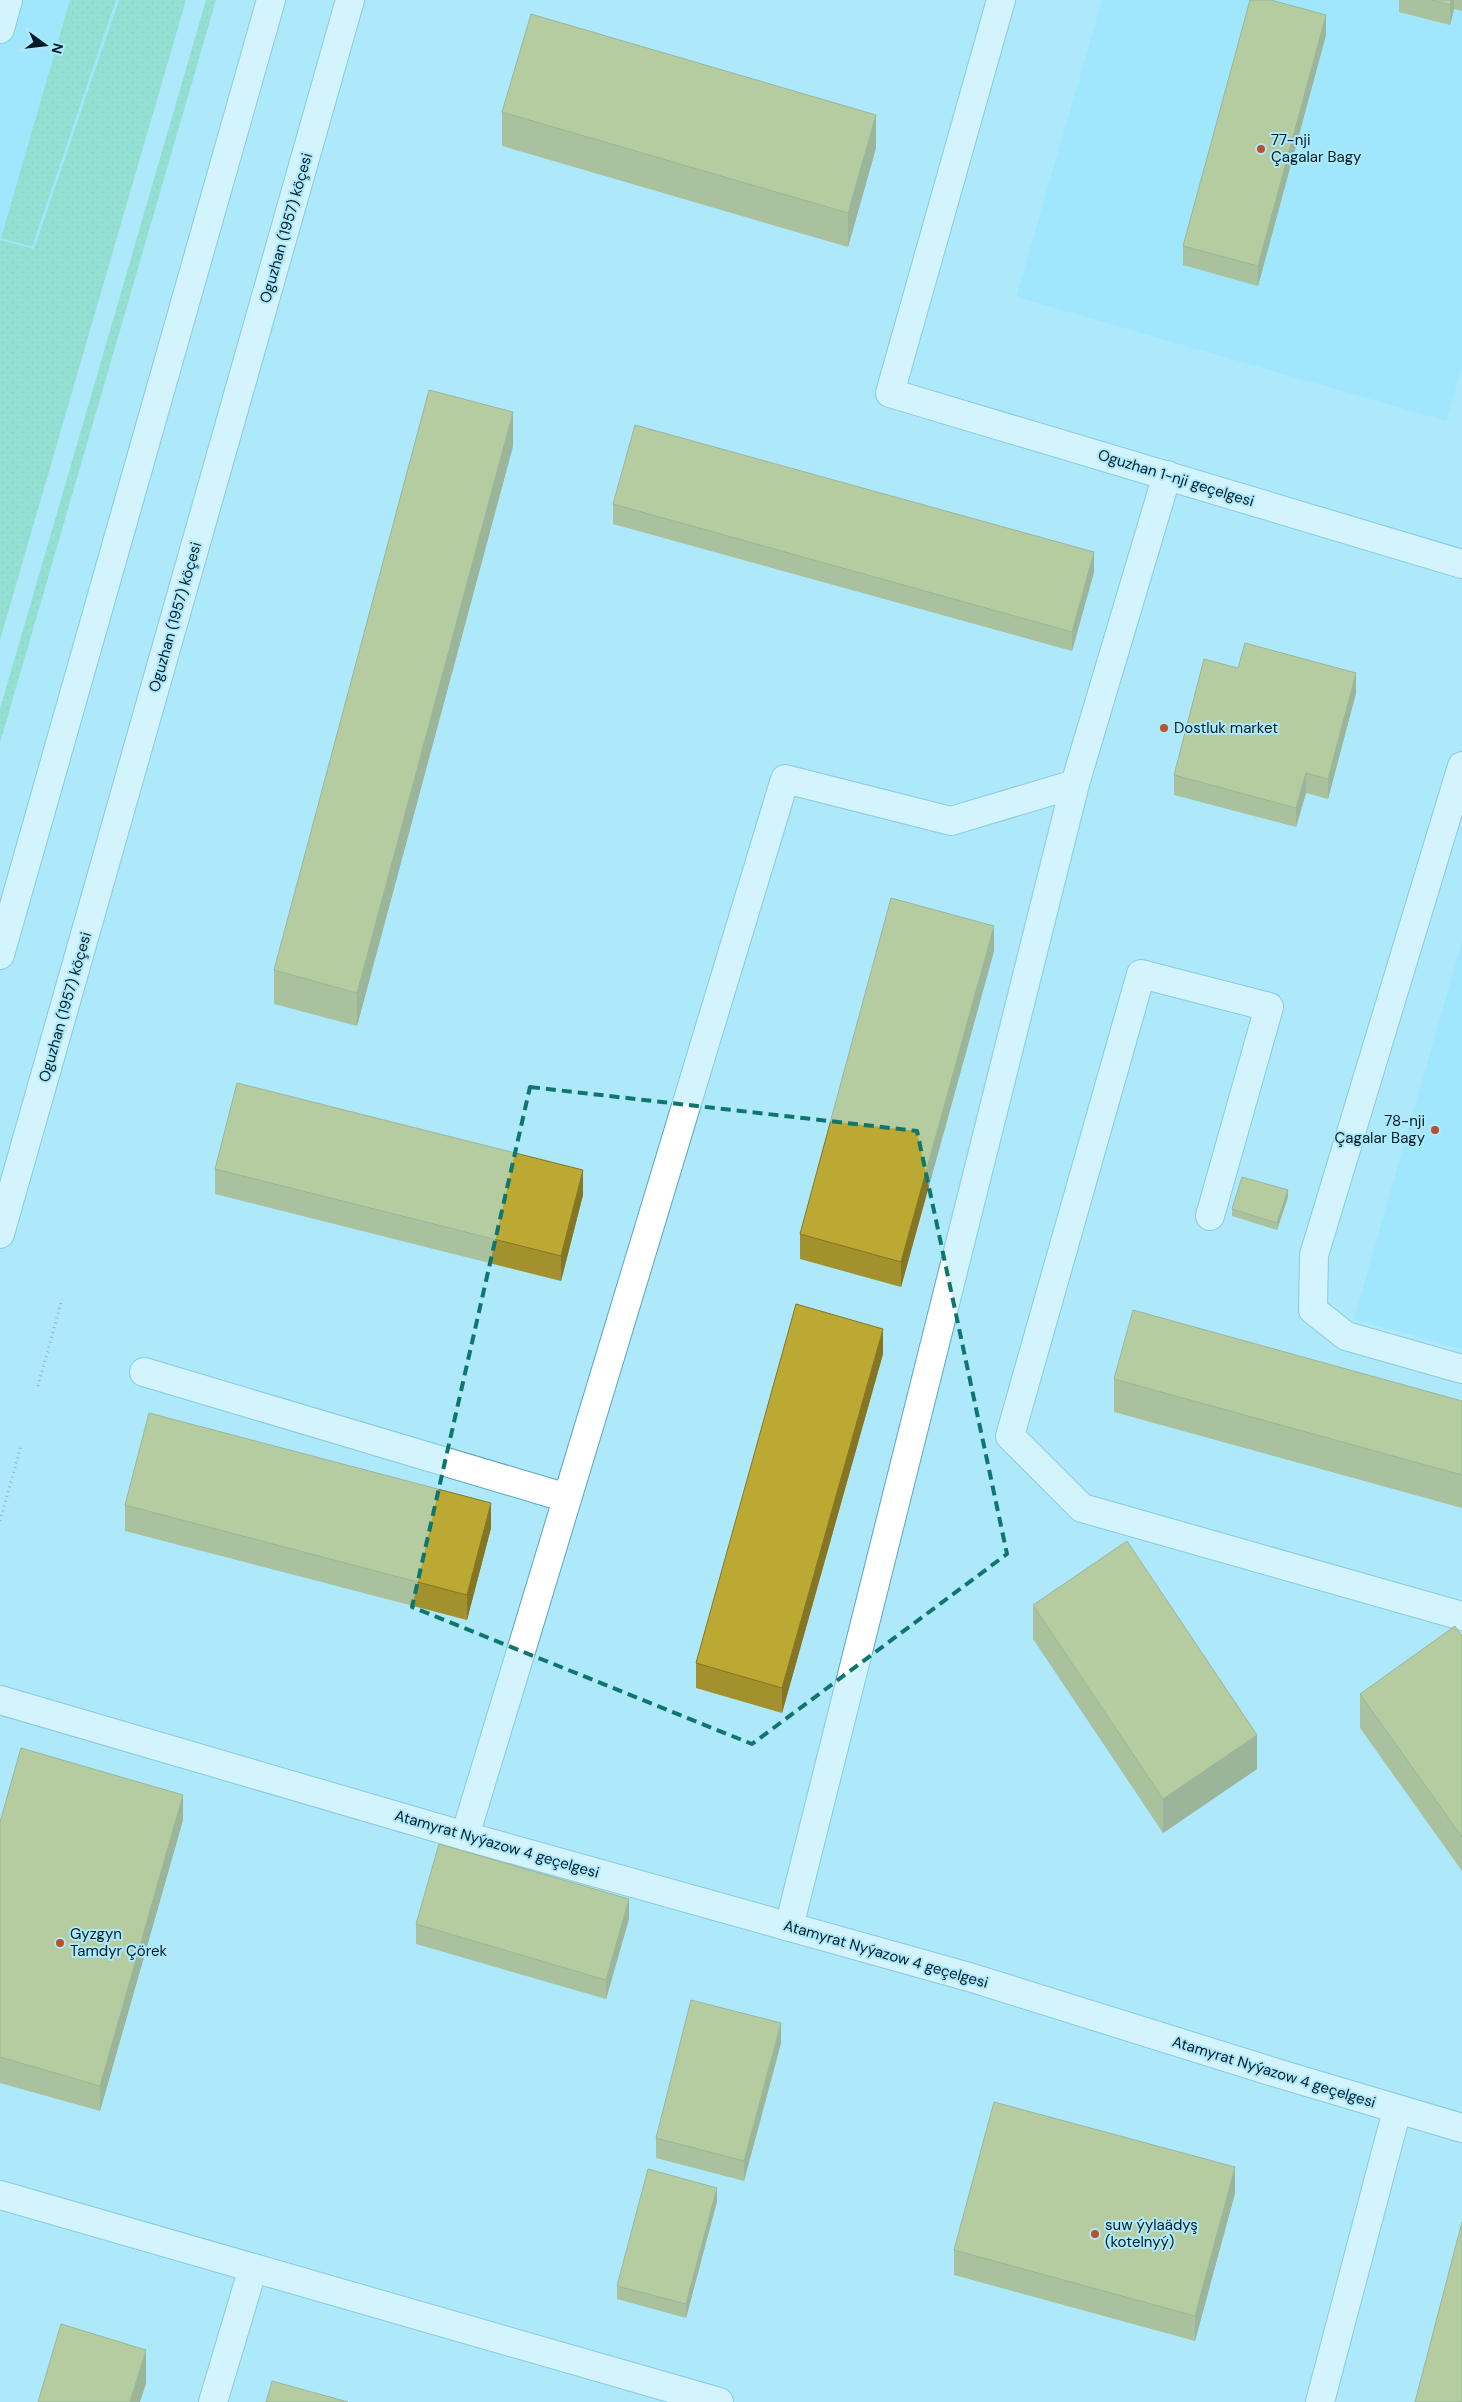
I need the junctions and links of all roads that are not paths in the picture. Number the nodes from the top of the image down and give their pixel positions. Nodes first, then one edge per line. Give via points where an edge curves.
1 (8, 0) edge
2 (271, 0) edge
3 (350, 0) edge
4 (1001, 0) edge
5 (0, 29) edge
6 (1167, 475) junction
7 (1462, 564) edge
8 (1462, 766) edge
9 (1075, 784) junction
10 (7, 904) edge
11 (0, 955) edge
12 (1210, 1216) dead end
13 (0, 1234) edge
14 (1462, 1369) edge
15 (144, 1372) dead end
16 (567, 1498) junction
17 (1462, 1616) edge
18 (0, 1700) edge
19 (465, 1836) junction
20 (789, 1927) junction
21 (1397, 2110) junction
22 (1462, 2128) edge
23 (0, 2195) edge
24 (253, 2268) junction
25 (213, 2402) edge
26 (719, 2402) edge
27 (1320, 2402) edge

1 - 5 street
2 - 10 street
3 - 13 street, Oguzhan (1957) köçesi
4 - 6 street, Oguzhan 1-nji geçelgesi via 890,393
6 - 7 street, Oguzhan 1-nji geçelgesi
6 - 9 street
8 - 14 street via 1314,1255 1313,1310 1346,1336
9 - 16 street via 951,821 786,779
9 - 20 street
10 - 11 street
12 - 17 street via 1269,1008 1141,974 1010,1436 1082,1508
15 - 16 street
16 - 19 street
18 - 19 street, Atamyrat Nyýazow 4 geçelgesi
19 - 20 street, Atamyrat Nyýazow 4 geçelgesi
20 - 21 street, Atamyrat Nyýazow 4 geçelgesi via 969,1977
21 - 22 street, Atamyrat Nyýazow 4 geçelgesi
21 - 27 street
23 - 24 street
24 - 25 street
24 - 26 street

